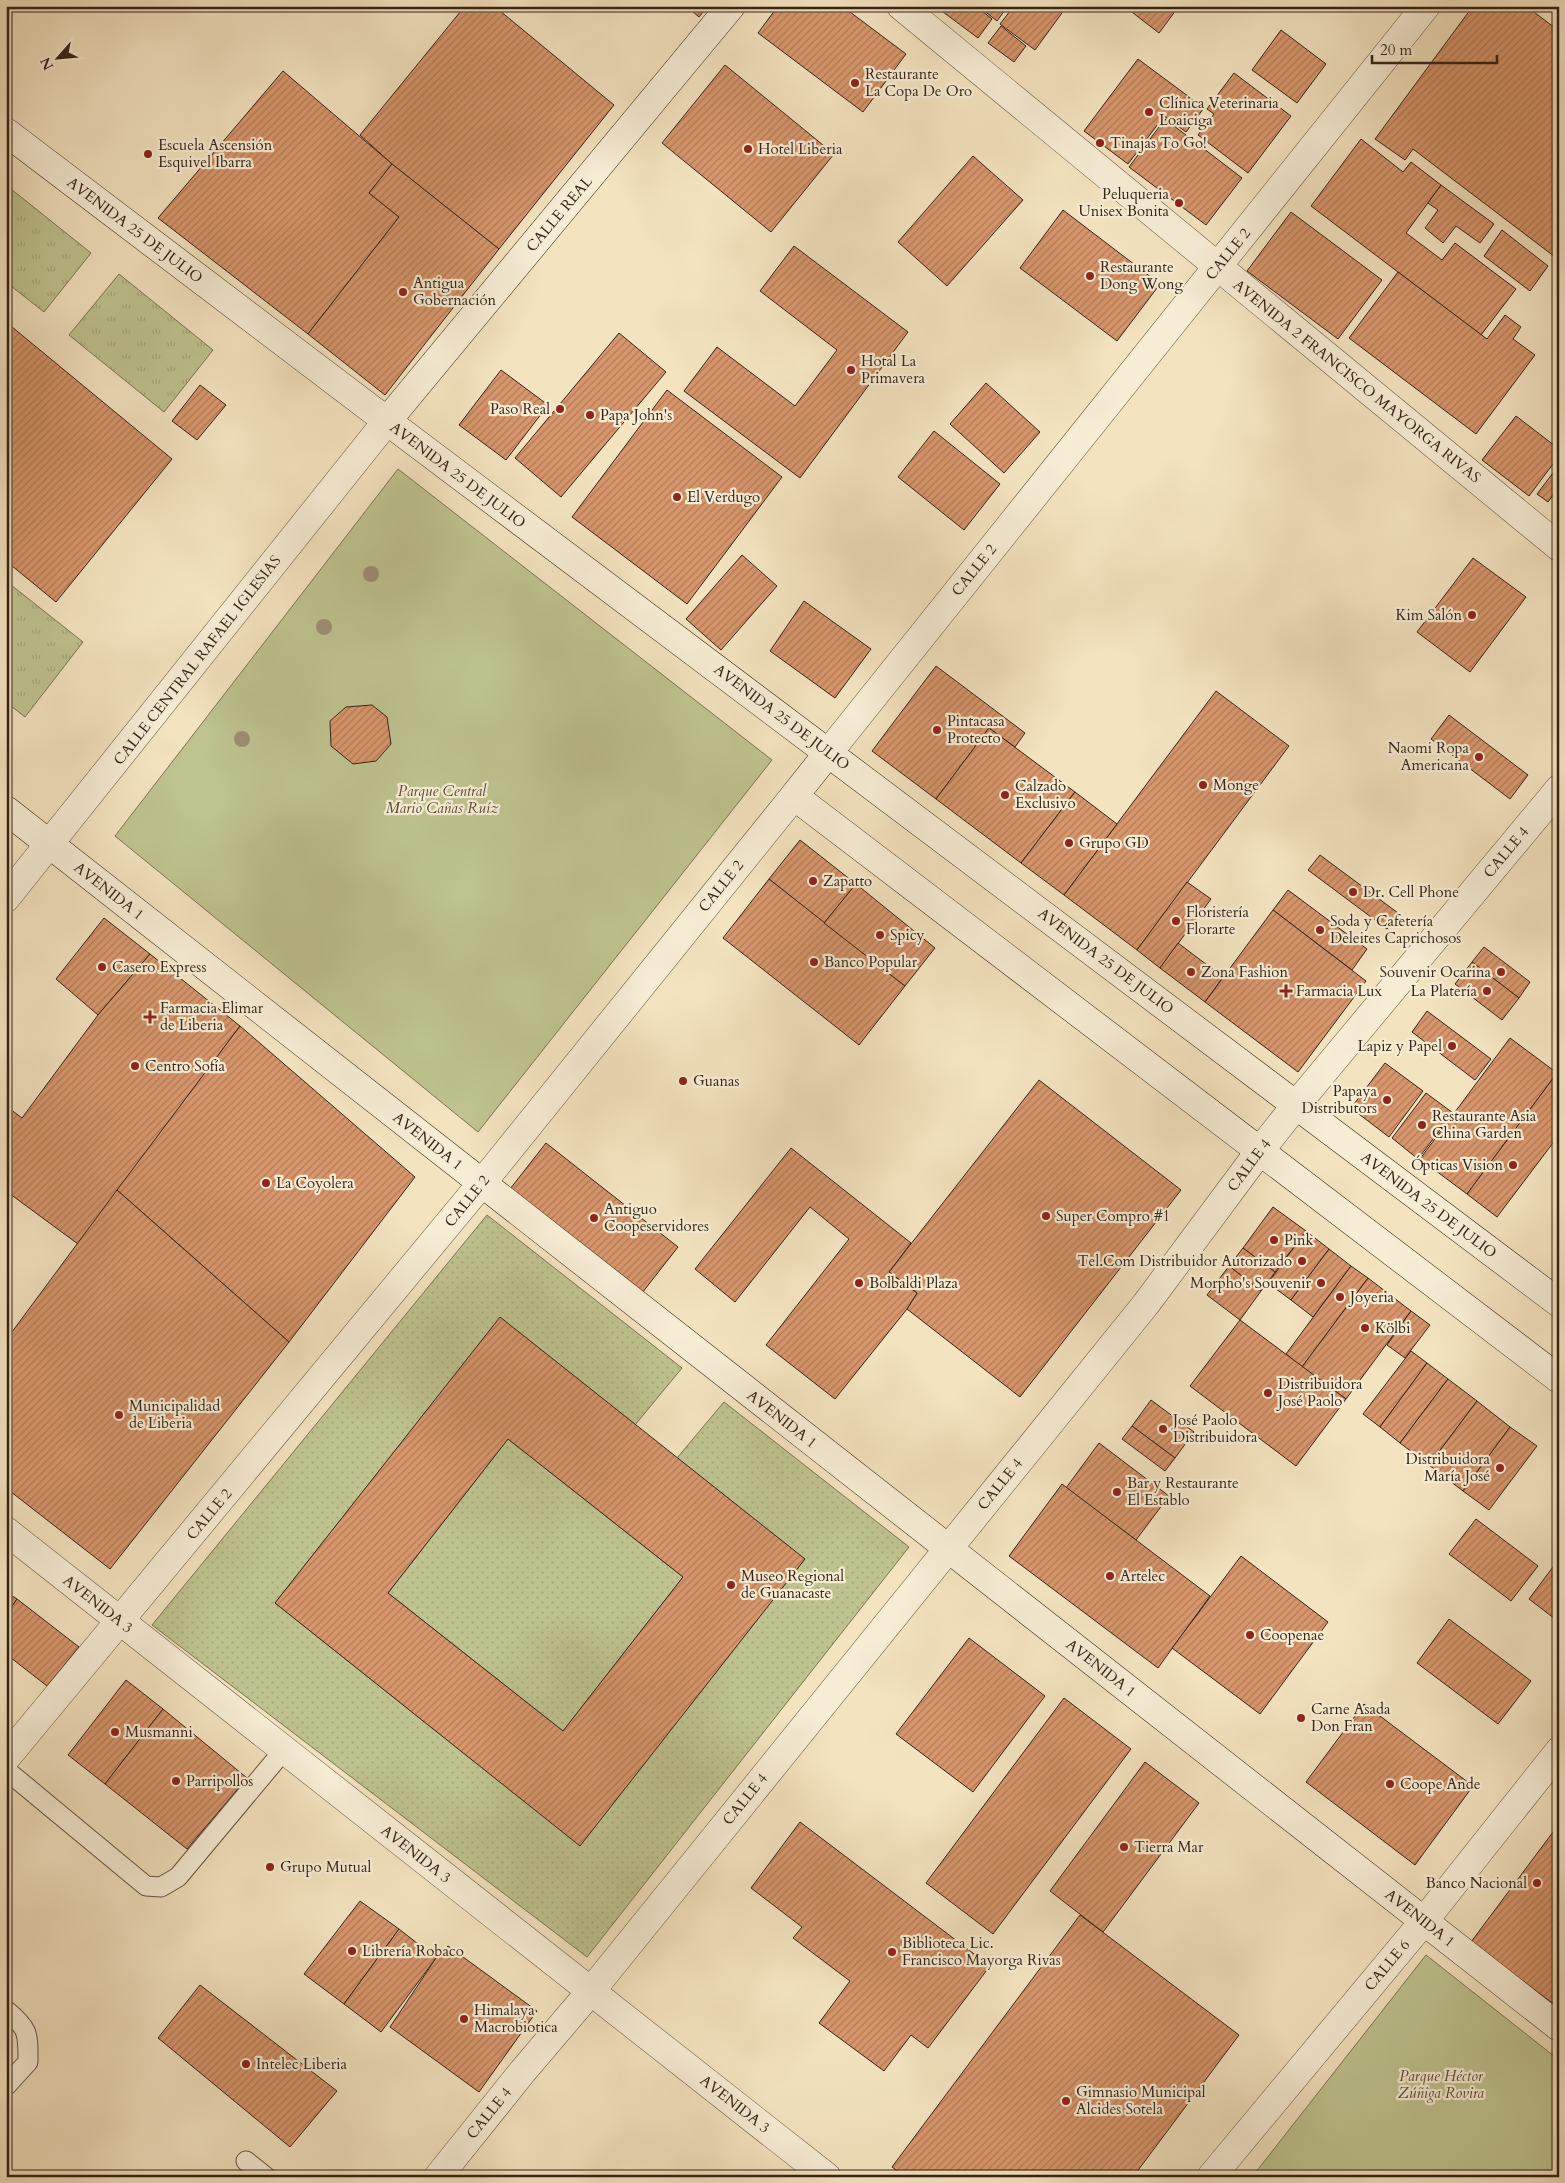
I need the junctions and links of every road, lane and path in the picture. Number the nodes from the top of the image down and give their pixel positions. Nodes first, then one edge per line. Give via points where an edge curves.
1 (731, 6) edge
2 (901, 6) edge
3 (1426, 6) edge
4 (6, 132) edge
5 (1218, 266) junction
6 (386, 421) junction
7 (1559, 547) edge
8 (829, 752) junction
9 (1559, 789) edge
10 (794, 796) junction
11 (6, 810) edge
12 (50, 844) junction
13 (6, 898) edge
14 (1296, 1105) junction
15 (1259, 1152) junction
16 (482, 1183) junction
17 (1559, 1303) edge
18 (1559, 1379) edge
19 (6, 1531) edge
20 (948, 1548) junction
21 (120, 1621) junction
22 (284, 1750) junction
23 (1559, 1751) edge
24 (6, 1758) edge
25 (6, 1770) edge
26 (1424, 1921) junction
27 (591, 1991) junction
28 (6, 2010) edge
29 (1559, 2027) edge
30 (6, 2086) edge
31 (246, 2161) dead end
32 (266, 2177) edge
33 (438, 2177) edge
34 (826, 2177) edge
35 (1211, 2177) edge

1 - 6 street, CALLE REAL
2 - 5 street, AVENIDA 2 FRANCISCO MAYORGA RIVAS
3 - 5 street, CALLE 2
4 - 6 street, AVENIDA 25 DE JULIO
5 - 7 street, AVENIDA 2 FRANCISCO MAYORGA RIVAS
5 - 8 street, CALLE 2
6 - 8 street, AVENIDA 25 DE JULIO
6 - 12 street, CALLE CENTRAL RAFAEL IGLESIAS
8 - 10 street, CALLE 2
8 - 14 street, AVENIDA 25 DE JULIO
9 - 14 street, CALLE 4
10 - 15 street
10 - 16 street, CALLE 2
11 - 12 street, AVENIDA 1
12 - 13 street, CALLE CENTRAL RAFAEL IGLESIAS
12 - 16 street, AVENIDA 1
14 - 15 street, CALLE 4
14 - 17 street, AVENIDA 25 DE JULIO
15 - 18 street
15 - 20 street, CALLE 4 via 1146,1304
16 - 20 street, AVENIDA 1
16 - 21 street, CALLE 2
19 - 21 street, AVENIDA 3
20 - 26 street, AVENIDA 1
20 - 27 street, CALLE 4
21 - 22 street, AVENIDA 3
21 - 24 street, CALLE 2
22 - 25 lane via 178,1877 161,1887 146,1886
22 - 27 street, AVENIDA 3
23 - 26 street, CALLE 6
26 - 29 street, AVENIDA 1
26 - 35 street, CALLE 6
27 - 33 street, CALLE 4
27 - 34 street, AVENIDA 3
28 - 30 lane via 23,2024 28,2038 28,2062
31 - 32 lane

